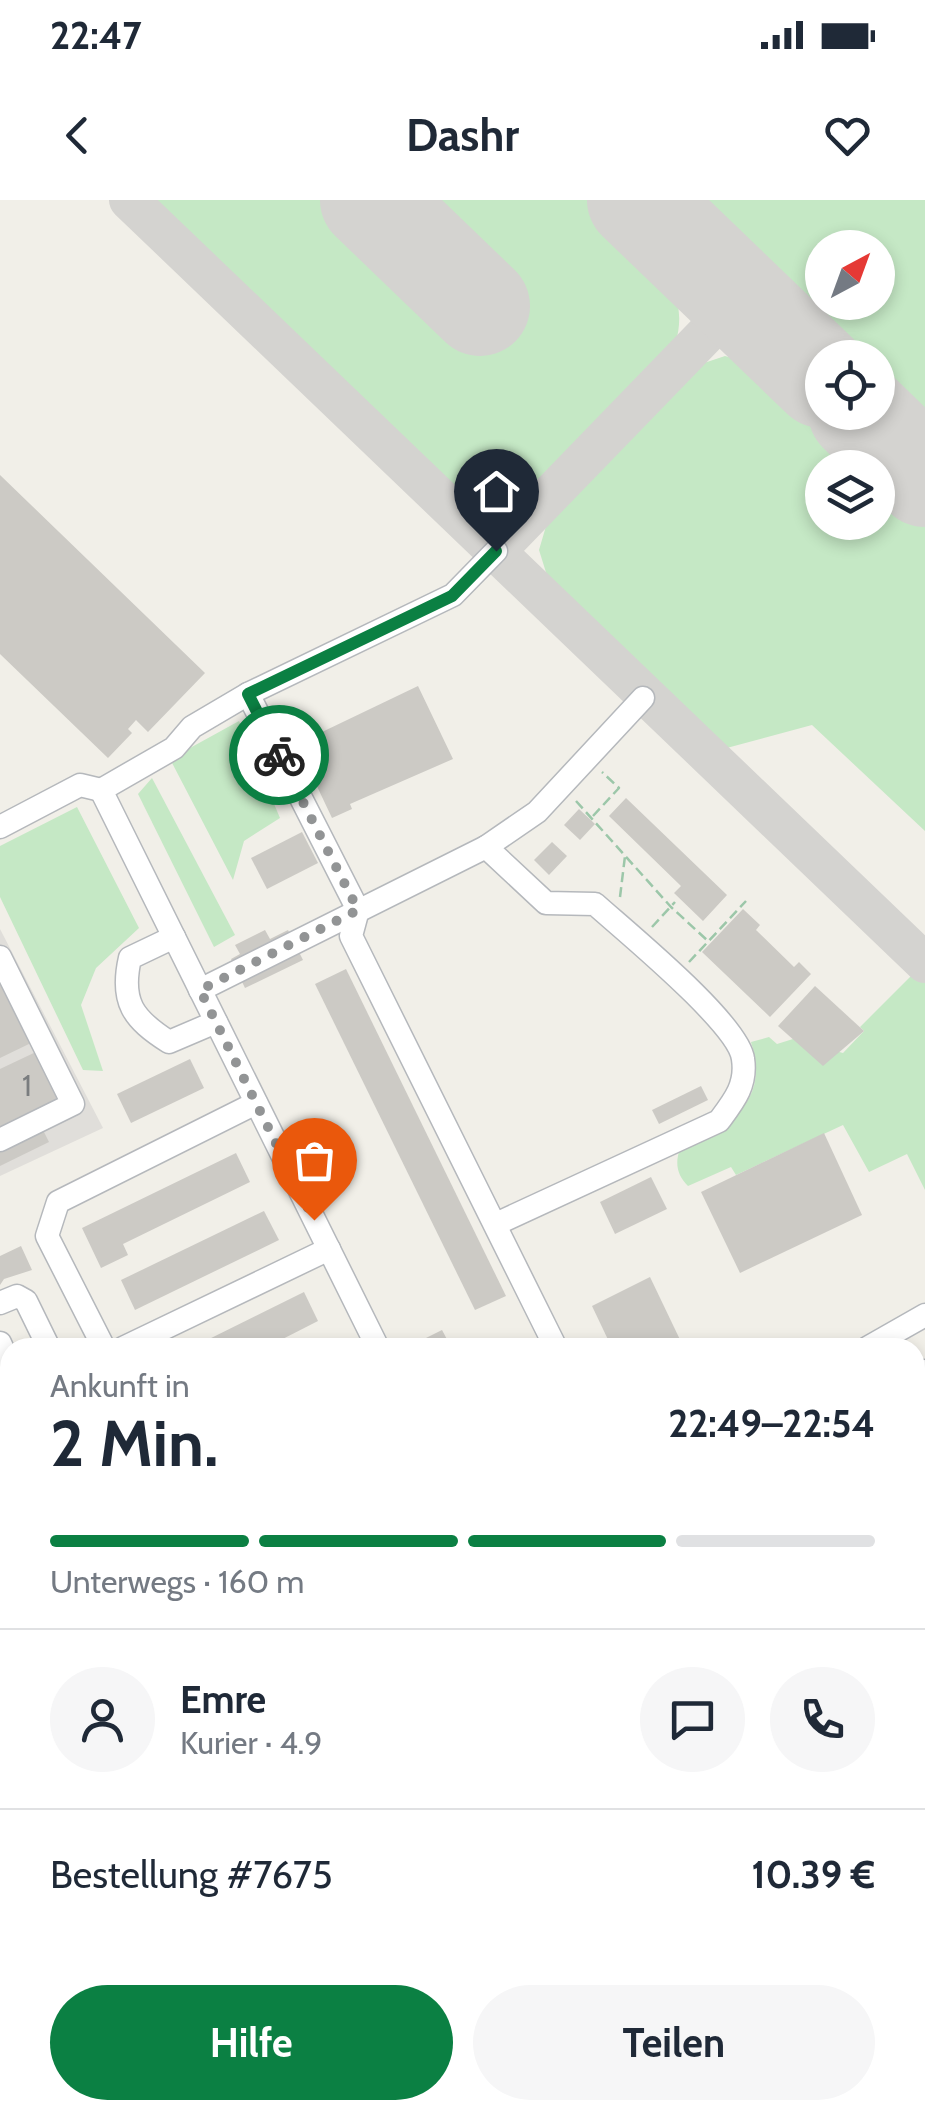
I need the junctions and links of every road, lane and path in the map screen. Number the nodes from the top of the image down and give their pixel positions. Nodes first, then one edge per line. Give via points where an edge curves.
1 (496, 551) dead end
2 (248, 694) junction
3 (643, 698) dead end
4 (588, 757) junction
5 (561, 786) junction
6 (101, 790) junction
7 (592, 817) junction
8 (0, 828) edge
9 (486, 847) junction
10 (626, 854) junction
11 (746, 902) dead end
12 (673, 905) junction
13 (358, 910) junction
14 (605, 912) junction
15 (174, 937) junction
16 (708, 942) junction
17 (638, 943) junction
18 (0, 957) edge
19 (675, 978) junction
20 (200, 990) junction
21 (216, 1022) junction
22 (256, 1103) junction
23 (0, 1140) edge
24 (496, 1224) junction
25 (329, 1249) junction
26 (0, 1303) edge
27 (919, 1320) edge
28 (45, 1338) edge
29 (99, 1338) edge
30 (144, 1338) edge
31 (373, 1338) edge
32 (551, 1338) edge
33 (886, 1338) edge

1 - 2 lane via 452,596
2 - 6 lane
2 - 13 lane
3 - 4 lane
4 - 5 lane
4 - 7 path via 620,788
5 - 7 path
5 - 9 lane via 537,812
6 - 8 lane via 80,785
6 - 15 lane
7 - 10 path
9 - 13 lane
9 - 14 lane via 546,903 595,904
10 - 12 path
10 - 14 path via 622,895
11 - 16 path
12 - 16 path
12 - 17 path
13 - 20 lane
13 - 24 lane via 351,936
14 - 17 lane
15 - 20 lane
15 - 21 lane via 130,958 124,986 140,1023 169,1042
16 - 19 path
17 - 19 lane
18 - 23 lane via 74,1104
19 - 24 lane via 726,1025 744,1056 742,1091 719,1120
20 - 21 lane
21 - 22 lane
22 - 25 lane
22 - 29 lane via 58,1202 47,1236
24 - 32 lane
25 - 30 lane
25 - 31 lane
26 - 28 lane via 17,1296 26,1301
27 - 33 lane

